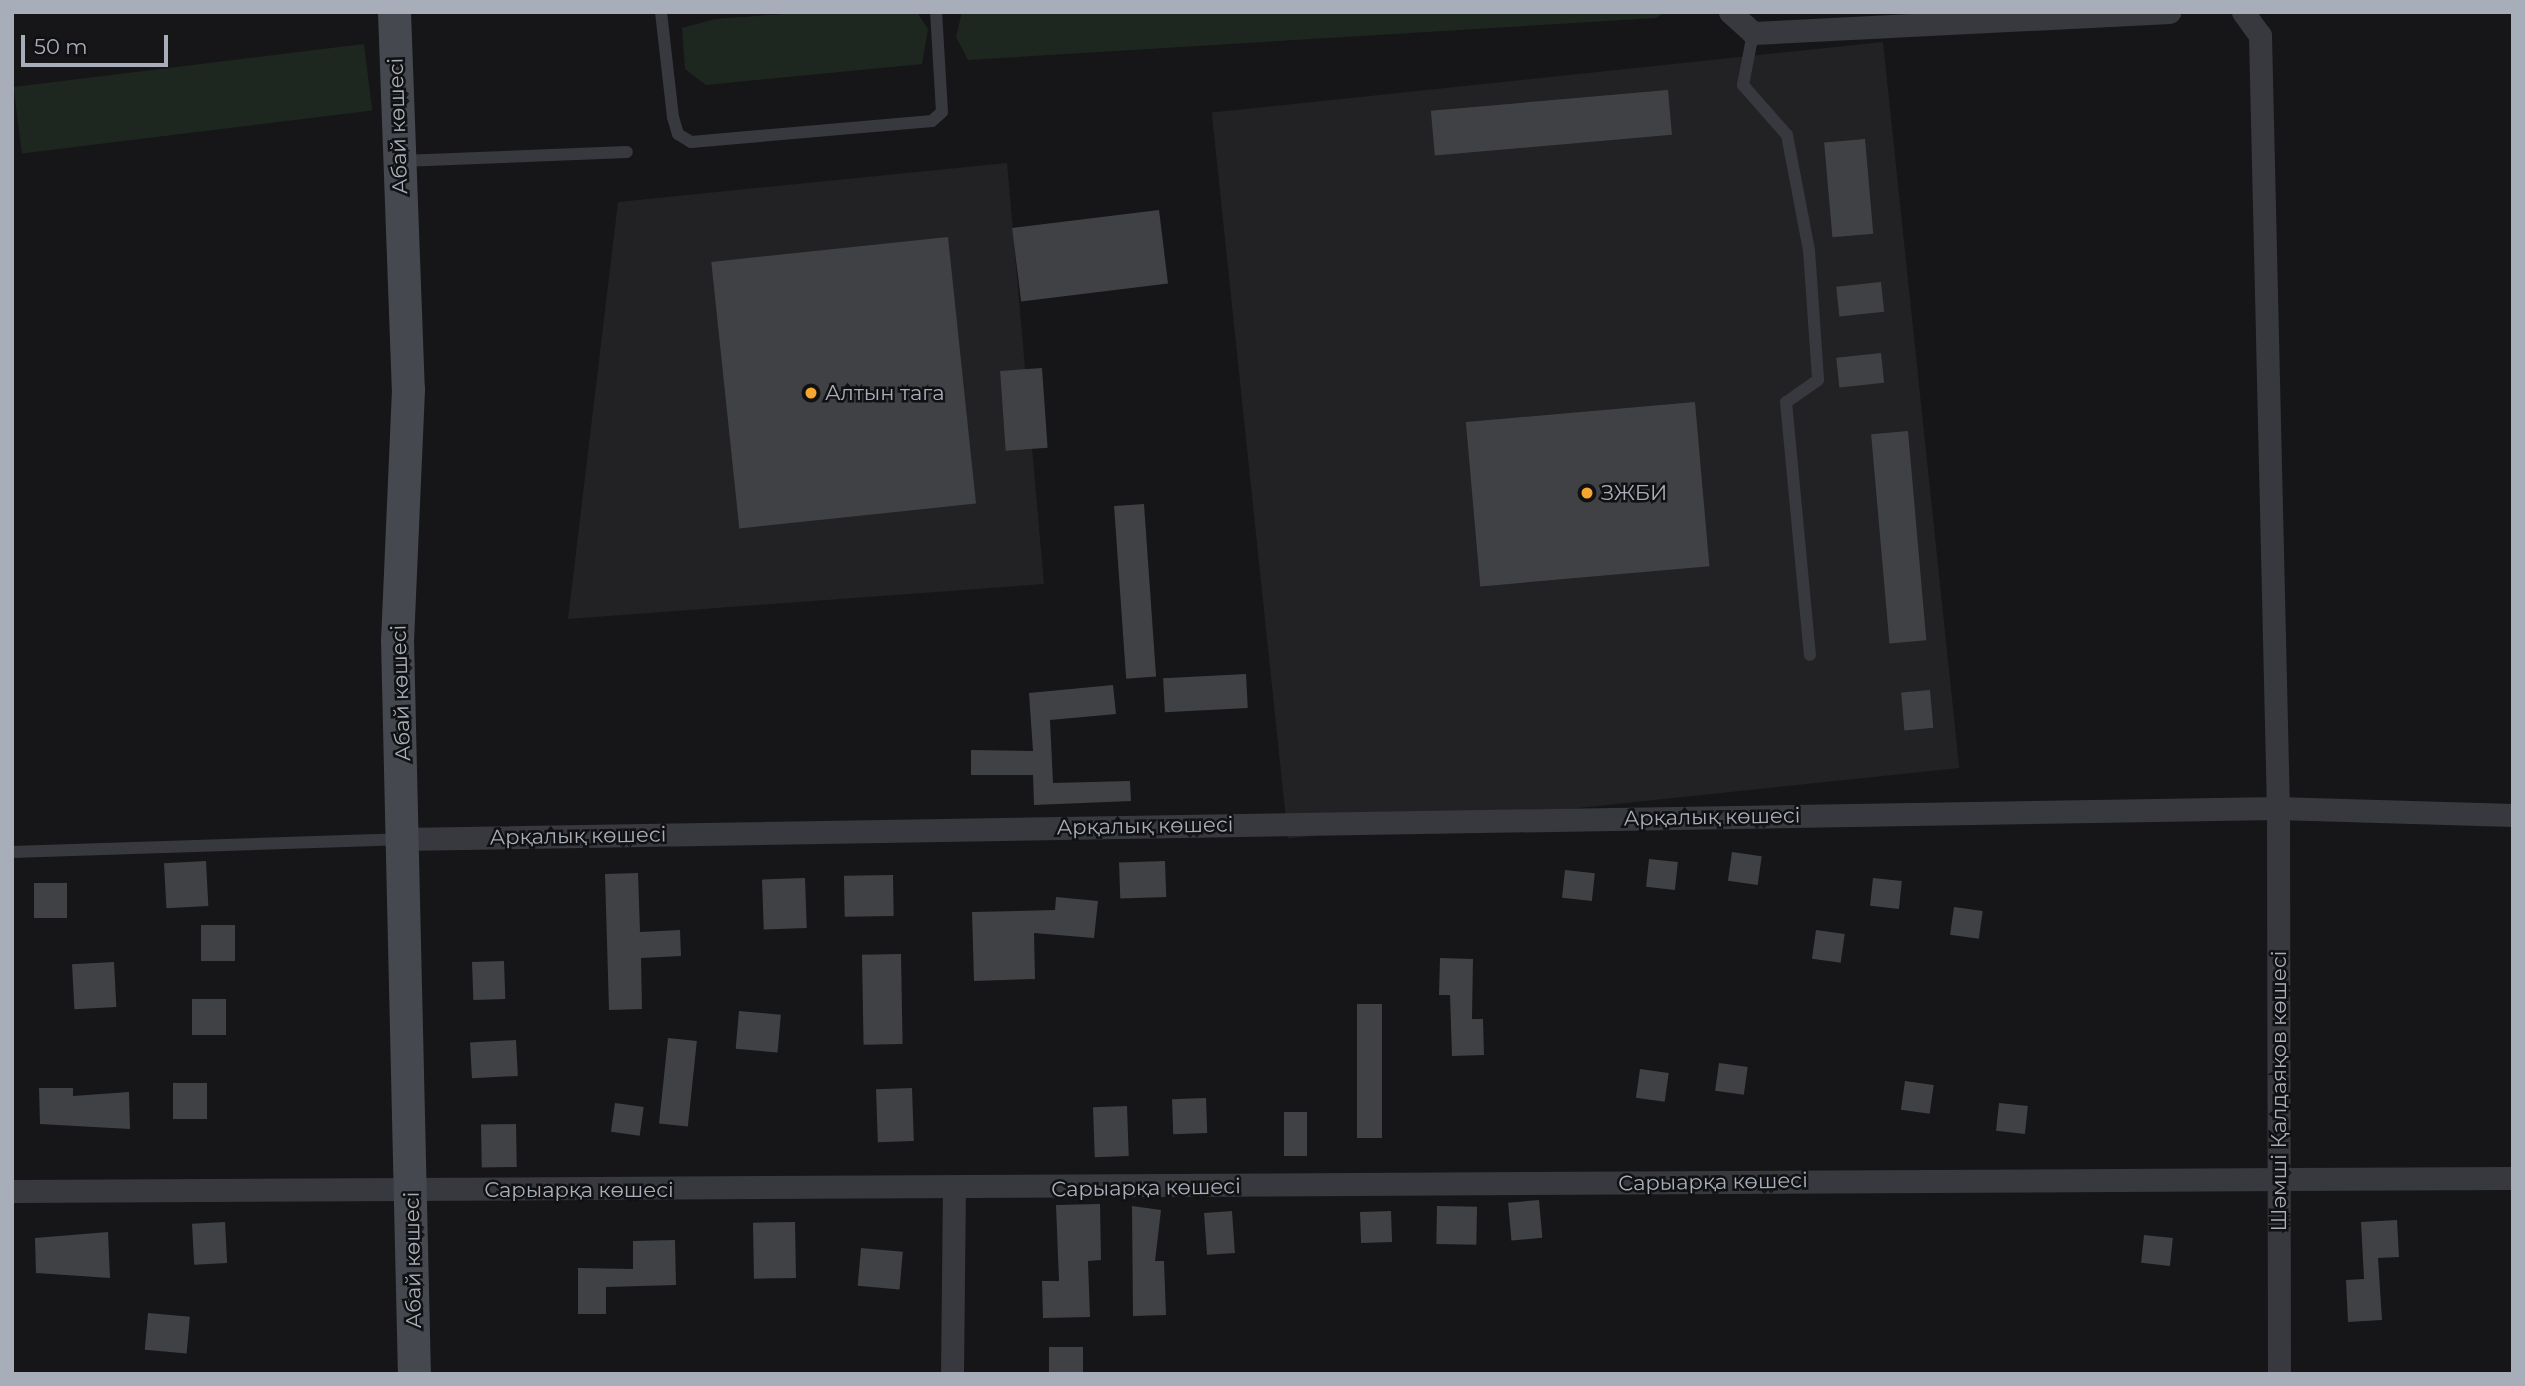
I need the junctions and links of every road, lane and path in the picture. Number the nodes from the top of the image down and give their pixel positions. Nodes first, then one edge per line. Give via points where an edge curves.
1 (394, 12) edge
2 (661, 12) edge
3 (936, 12) edge
4 (1730, 12) edge
5 (2169, 12) edge
6 (2243, 12) edge
7 (1753, 33) junction
8 (627, 152) dead end
9 (398, 162) junction
10 (1810, 655) dead end
11 (2277, 808) junction
12 (2513, 815) edge
13 (402, 839) junction
14 (12, 852) edge
15 (2280, 1177) junction
16 (2513, 1178) edge
17 (954, 1189) junction
18 (412, 1190) junction
19 (12, 1191) edge
20 (414, 1374) edge
21 (952, 1374) edge
22 (2279, 1374) edge

1 - 9 main road, Абай көшесі
2 - 3 lane via 673,117 678,134 691,142 932,121 942,111
4 - 7 street
5 - 7 street
6 - 11 street, Шәмші Қалдаяқов көшесі via 2260,35
7 - 10 lane via 1743,85 1787,135 1809,250 1818,380 1786,402
8 - 9 lane
9 - 13 main road, Абай көшесі via 408,390 397,639
11 - 12 street, Арқалық көшесі
11 - 13 street, Арқалық көшесі
11 - 15 street, Шәмші Қалдаяқов көшесі
13 - 14 lane, Арқалық көшесі
13 - 18 main road, Абай көшесі
15 - 16 street, Сарыарқа көшесі
15 - 17 street, Сарыарқа көшесі
15 - 22 street, Шәмші Қалдаяқов көшесі
17 - 18 street, Сарыарқа көшесі
17 - 21 street
18 - 19 street, Сарыарқа көшесі
18 - 20 main road, Абай көшесі

